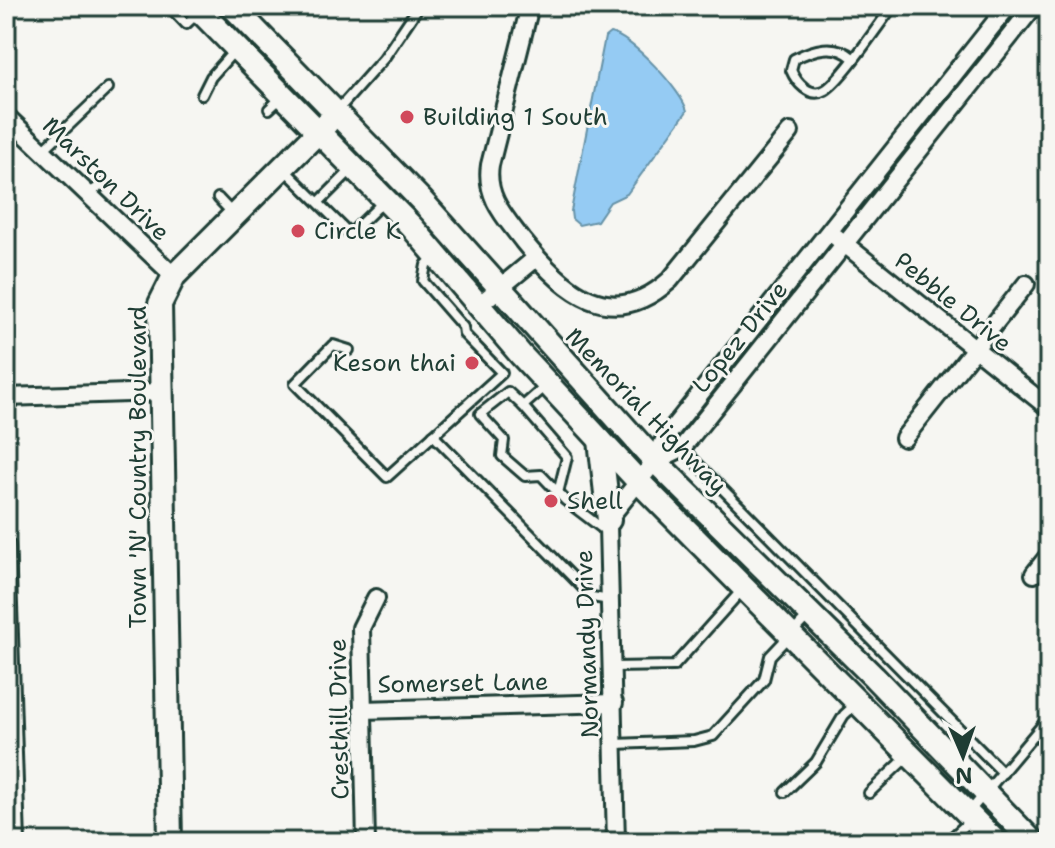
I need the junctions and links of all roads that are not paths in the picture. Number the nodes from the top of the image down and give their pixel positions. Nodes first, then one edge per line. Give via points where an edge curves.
1 (169, 6) edge
2 (232, 6) edge
3 (419, 6) edge
4 (530, 6) edge
5 (893, 6) edge
6 (1008, 6) edge
7 (1034, 6) edge
8 (198, 8) edge
9 (237, 48) junction
10 (853, 58) junction
11 (108, 88) dead end
12 (202, 95) dead end
13 (335, 112) junction
14 (6, 116) edge
15 (790, 132) dead end
16 (306, 138) junction
17 (42, 152) junction
18 (354, 168) junction
19 (284, 169) junction
20 (105, 183) dead end
21 (86, 196) junction
22 (218, 198) dead end
23 (385, 200) junction
24 (319, 202) junction
25 (235, 216) junction
26 (829, 231) junction
27 (845, 244) junction
28 (436, 255) junction
29 (536, 258) junction
30 (174, 276) junction
31 (1026, 284) dead end
32 (500, 288) junction
33 (475, 300) junction
34 (451, 313) junction
35 (349, 350) dead end
36 (975, 351) junction
37 (521, 355) junction
38 (502, 373) junction
39 (548, 384) junction
40 (159, 392) junction
41 (6, 397) edge
42 (523, 406) junction
43 (1049, 408) edge
44 (433, 435) junction
45 (904, 438) dead end
46 (600, 440) junction
47 (682, 448) junction
48 (655, 461) junction
49 (639, 482) junction
50 (558, 493) junction
51 (608, 526) junction
52 (6, 546) edge
53 (1049, 555) edge
54 (1034, 574) dead end
55 (745, 587) junction
56 (376, 598) dead end
57 (610, 600) junction
58 (810, 614) junction
59 (791, 633) junction
60 (613, 667) junction
61 (859, 700) junction
62 (614, 703) junction
63 (362, 710) junction
64 (1049, 717) edge
65 (615, 744) junction
66 (911, 754) junction
67 (1003, 773) junction
68 (785, 792) dead end
69 (869, 793) dead end
70 (987, 794) junction
71 (970, 816) junction
72 (16, 842) edge
73 (170, 842) edge
74 (366, 842) edge
75 (616, 842) edge
76 (918, 842) edge
77 (948, 842) edge
78 (996, 842) edge
79 (1033, 842) edge

1 - 8 lane via 186,24
2 - 13 main road, Memorial Highway
3 - 13 lane via 384,58
4 - 29 street via 489,177 497,206
5 - 10 lane
6 - 26 street, Lopez Drive
7 - 27 street, Lopez Drive
8 - 9 main road
9 - 12 lane
9 - 16 main road
10 - 10 lane via 817,92 804,88 791,70 794,59 827,48
11 - 17 lane
13 - 16 main road, Town 'N' Country Boulevard
13 - 32 main road, Memorial Highway
14 - 17 street, Marston Drive
15 - 29 street via 652,296 609,305 584,298
16 - 18 main road
16 - 19 main road, Town 'N' Country Boulevard
17 - 21 street, Marston Drive
18 - 23 main road
18 - 24 lane
19 - 24 lane
19 - 25 main road, Town 'N' Country Boulevard
20 - 21 lane
21 - 30 street, Marston Drive
22 - 25 lane
23 - 24 lane via 350,234
23 - 28 main road
25 - 30 main road, Town 'N' Country Boulevard
26 - 27 street, Pebble Drive
26 - 48 street, Lopez Drive via 665,438
27 - 36 street, Pebble Drive
27 - 47 street, Lopez Drive
28 - 33 main road
28 - 34 lane via 426,265 423,281
29 - 32 street
30 - 40 main road, Town 'N' Country Boulevard via 158,316
31 - 36 street
32 - 33 street
32 - 48 main road, Memorial Highway
33 - 34 lane
33 - 37 main road
34 - 38 lane
35 - 44 lane via 333,345 295,384 387,477
36 - 43 street, Pebble Drive
36 - 45 street
37 - 38 lane
37 - 39 main road
38 - 44 lane
39 - 42 lane
39 - 46 main road
40 - 41 street
40 - 73 main road, Town 'N' Country Boulevard
42 - 50 lane via 567,457
42 - 50 lane via 508,392 480,414 504,440 502,456 525,476 541,475
44 - 57 lane via 592,597
46 - 49 main road
46 - 51 main road
47 - 48 street, Lopez Drive
47 - 67 lane
48 - 49 street, Normandy Drive
48 - 58 main road, Memorial Highway
49 - 51 street, Normandy Drive
49 - 55 main road
50 - 51 lane
51 - 57 street, Normandy Drive
52 - 72 street
53 - 54 street
55 - 59 main road
55 - 60 lane via 674,666
56 - 63 street, Cresthill Drive via 361,628
57 - 60 street, Normandy Drive
58 - 59 lane
58 - 70 main road, Memorial Highway
59 - 61 main road
59 - 65 lane via 770,656 764,680 713,736
60 - 62 street, Normandy Drive
61 - 66 main road
61 - 68 lane via 816,762
62 - 63 street, Somerset Lane
62 - 65 street, Normandy Drive
63 - 74 street, Cresthill Drive
64 - 67 lane
65 - 75 street, Normandy Drive
66 - 69 lane
66 - 71 main road
67 - 70 lane
70 - 71 lane
70 - 79 main road, Memorial Highway
71 - 77 lane
71 - 78 main road
76 - 77 lane

